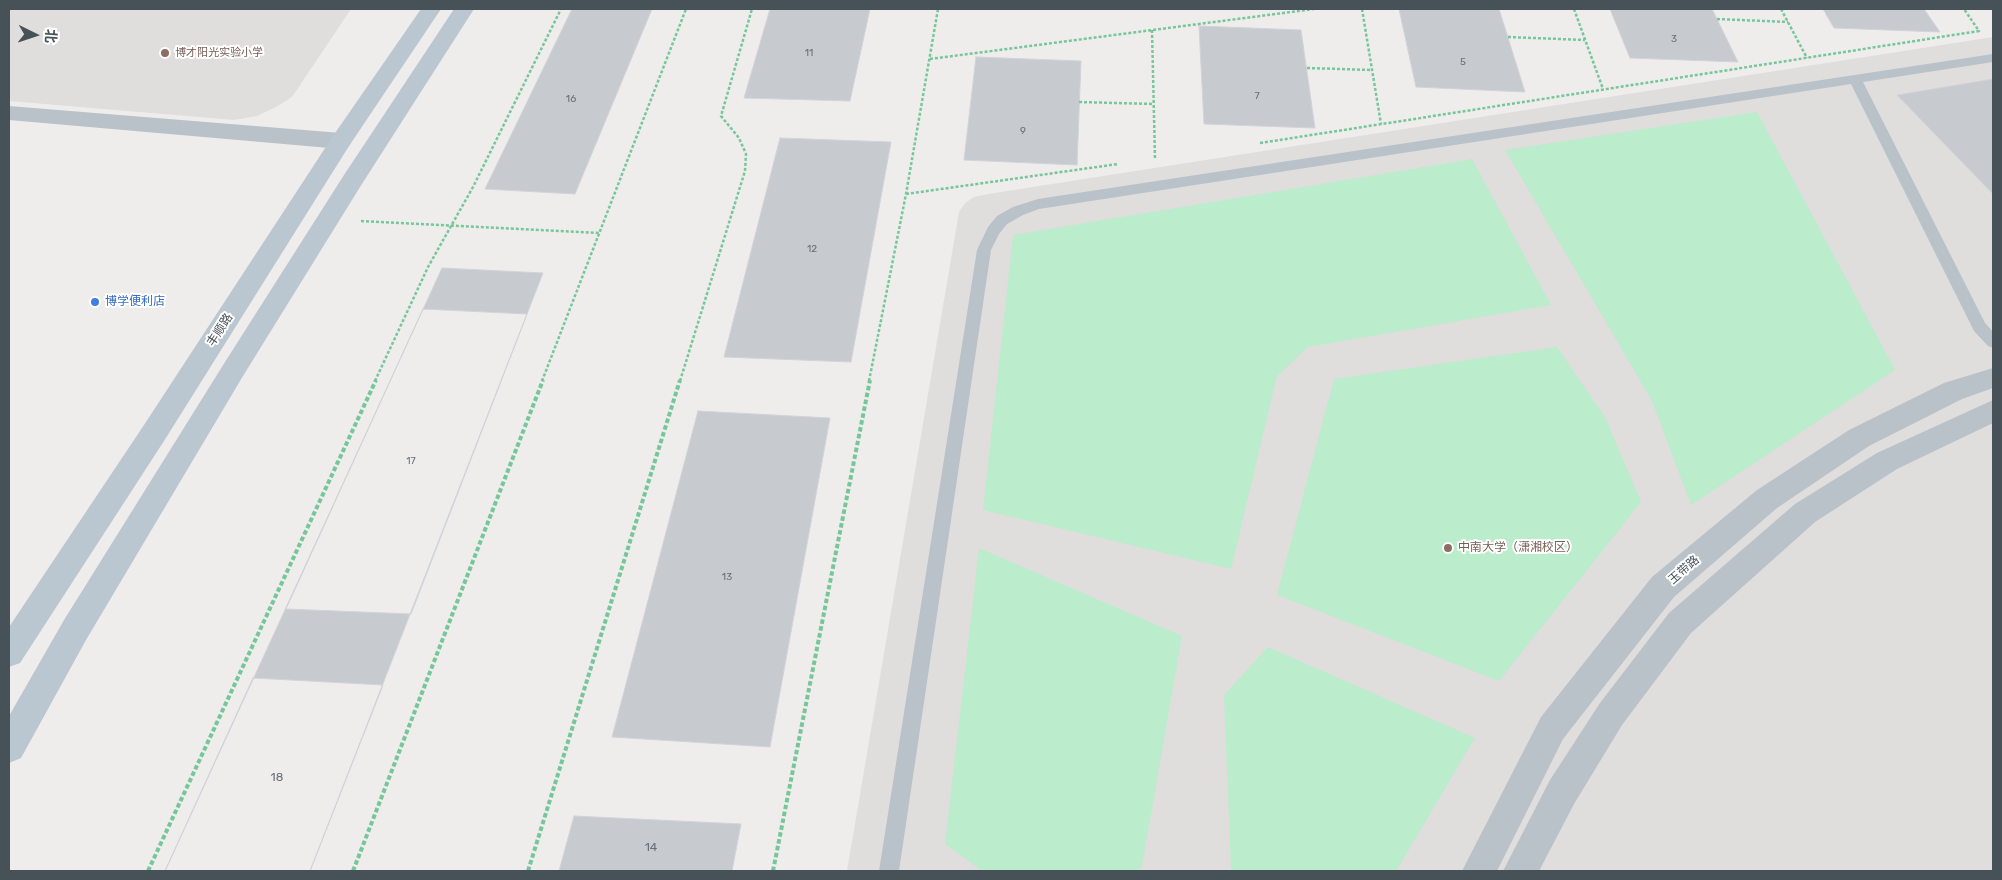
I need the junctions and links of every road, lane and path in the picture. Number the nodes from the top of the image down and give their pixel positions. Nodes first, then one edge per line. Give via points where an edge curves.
1 (431, 9) edge
2 (464, 9) edge
3 (561, 9) edge
4 (686, 9) edge
5 (752, 9) edge
6 (938, 9) edge
7 (1314, 9) edge
8 (1362, 9) edge
9 (1574, 9) edge
10 (1781, 9) edge
11 (1964, 9) edge
12 (1717, 19) dead end
13 (1788, 22) junction
14 (1152, 30) junction
15 (1508, 37) dead end
16 (1585, 40) junction
17 (1807, 58) junction
18 (1993, 58) edge
19 (930, 59) junction
20 (1307, 68) dead end
21 (1372, 70) junction
22 (1855, 79) junction
23 (1603, 89) junction
24 (1079, 102) dead end
25 (1154, 104) junction
26 (9, 113) edge
27 (1381, 124) junction
28 (341, 141) junction
29 (1254, 144) dead end
30 (1146, 160) dead end
31 (1127, 163) dead end
32 (906, 194) junction
33 (328, 219) junction
34 (451, 226) junction
35 (600, 233) junction
36 (1993, 342) edge
37 (1993, 378) edge
38 (1993, 412) edge
39 (9, 653) edge
40 (9, 746) edge
41 (148, 871) edge
42 (353, 871) edge
43 (528, 871) edge
44 (772, 871) edge
45 (889, 871) edge
46 (1479, 871) edge
47 (1520, 871) edge

1 - 28 main road, 丰顺路
2 - 33 main road
3 - 34 path
4 - 35 path
5 - 43 path via 721,116 739,138 746,154 745,171
6 - 19 path
7 - 14 path
8 - 21 path
9 - 16 path
10 - 13 path
11 - 17 path via 1979,31
12 - 13 path
13 - 17 path
14 - 19 path
14 - 25 path
15 - 16 path
16 - 23 path
17 - 23 path
18 - 22 lane
19 - 32 path
20 - 21 path
21 - 27 path
22 - 36 lane via 1979,326
22 - 45 lane via 1038,204 1002,220 984,250
23 - 27 path
24 - 25 path
25 - 30 path via 1155,159
26 - 28 street
27 - 29 path
28 - 39 main road, 丰顺路
31 - 32 path
32 - 44 path
33 - 34 path
33 - 40 main road via 234,369
34 - 35 path
34 - 41 path via 428,267
35 - 42 path
37 - 46 street, 玉带路 via 1953,391 1859,438 1767,499 1663,587 1552,728
38 - 47 street via 1887,460 1805,513 1680,623 1611,714 1562,792

